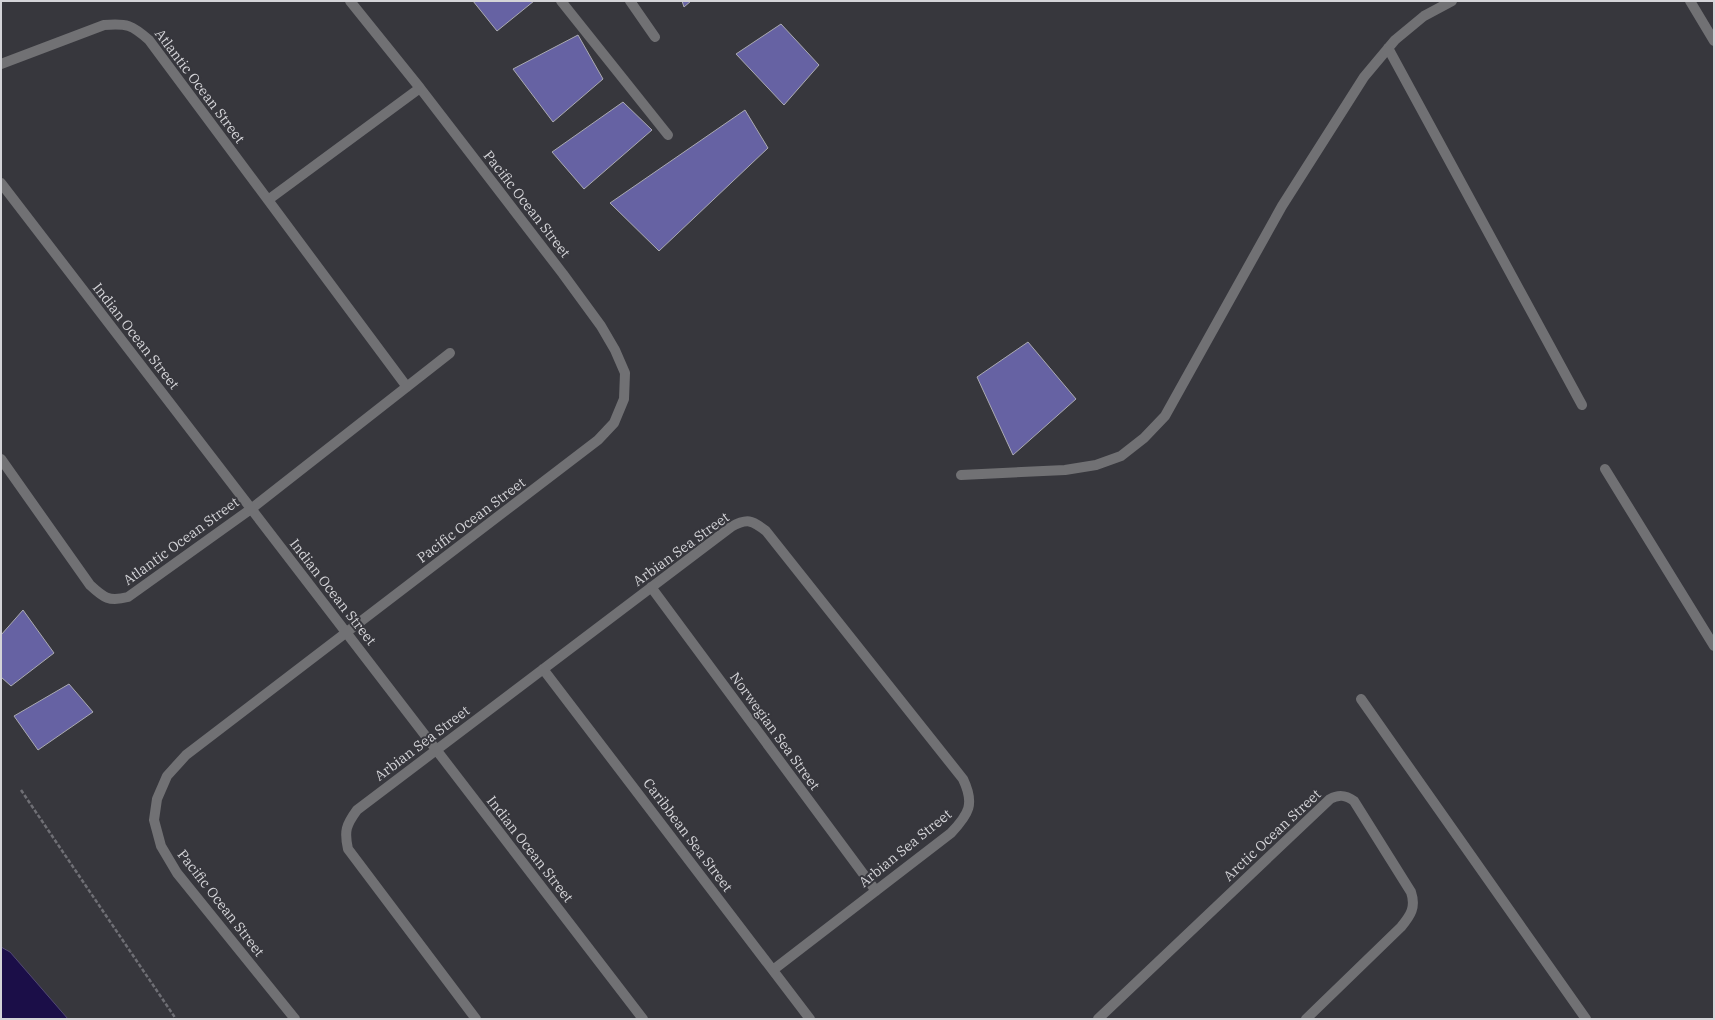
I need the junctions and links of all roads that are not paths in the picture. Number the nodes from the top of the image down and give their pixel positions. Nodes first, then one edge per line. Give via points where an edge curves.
1 (350, 1) edge
2 (561, 1) edge
3 (630, 1) edge
4 (1452, 1) edge
5 (1690, 1) edge
6 (655, 37) dead end
7 (1714, 41) edge
8 (1388, 48) junction
9 (1, 64) edge
10 (420, 88) junction
11 (668, 135) dead end
12 (1, 183) edge
13 (268, 200) junction
14 (450, 353) dead end
15 (407, 386) junction
16 (1582, 405) dead end
17 (1, 459) edge
18 (1605, 469) dead end
19 (961, 475) dead end
20 (251, 509) junction
21 (651, 587) junction
22 (346, 633) junction
23 (1714, 646) edge
24 (544, 669) junction
25 (1361, 699) dead end
26 (436, 750) junction
27 (876, 891) junction
28 (773, 970) junction
29 (295, 1019) edge
30 (476, 1019) edge
31 (643, 1019) edge
32 (810, 1019) edge
33 (1098, 1019) edge
34 (1306, 1019) edge
35 (1586, 1019) edge

1 - 10 street, Pacific Ocean Street
2 - 11 street
3 - 6 street
4 - 8 street via 1424,16
5 - 7 street
8 - 16 street
8 - 19 street via 1364,77 1282,206 1165,416 1144,438 1121,456 1096,466
9 - 13 street, Atlantic Ocean Street via 104,25 121,23 136,28 150,40
10 - 13 street
10 - 22 street, Pacific Ocean Street via 601,326 625,374 624,399 614,423 598,440
12 - 20 street, Indian Ocean Street
13 - 15 street, Atlantic Ocean Street
14 - 15 street, Atlantic Ocean Street
15 - 20 street, Atlantic Ocean Street
17 - 20 street, Atlantic Ocean Street via 90,585 104,597 116,600 128,597
18 - 23 street
20 - 22 street, Indian Ocean Street
21 - 24 street, Arbian Sea Street
21 - 27 street, Norwegian Sea Street
21 - 27 street, Arbian Sea Street via 731,527 740,522 749,521 757,524 766,531 964,779 970,805 963,820 951,833
22 - 26 street, Indian Ocean Street
22 - 29 street, Pacific Ocean Street via 186,755 167,776 157,799 154,820 161,846 177,873
24 - 26 street, Arbian Sea Street
24 - 28 street, Caribbean Sea Street
25 - 35 street
26 - 30 street, Arbian Sea Street via 357,810 349,821 344,835 348,849 356,861
26 - 31 street, Indian Ocean Street
27 - 28 street, Arbian Sea Street
28 - 32 street, Caribbean Sea Street
33 - 34 street, Arctic Ocean Street via 1330,799 1343,795 1354,801 1411,892 1414,900 1413,910 1401,927

